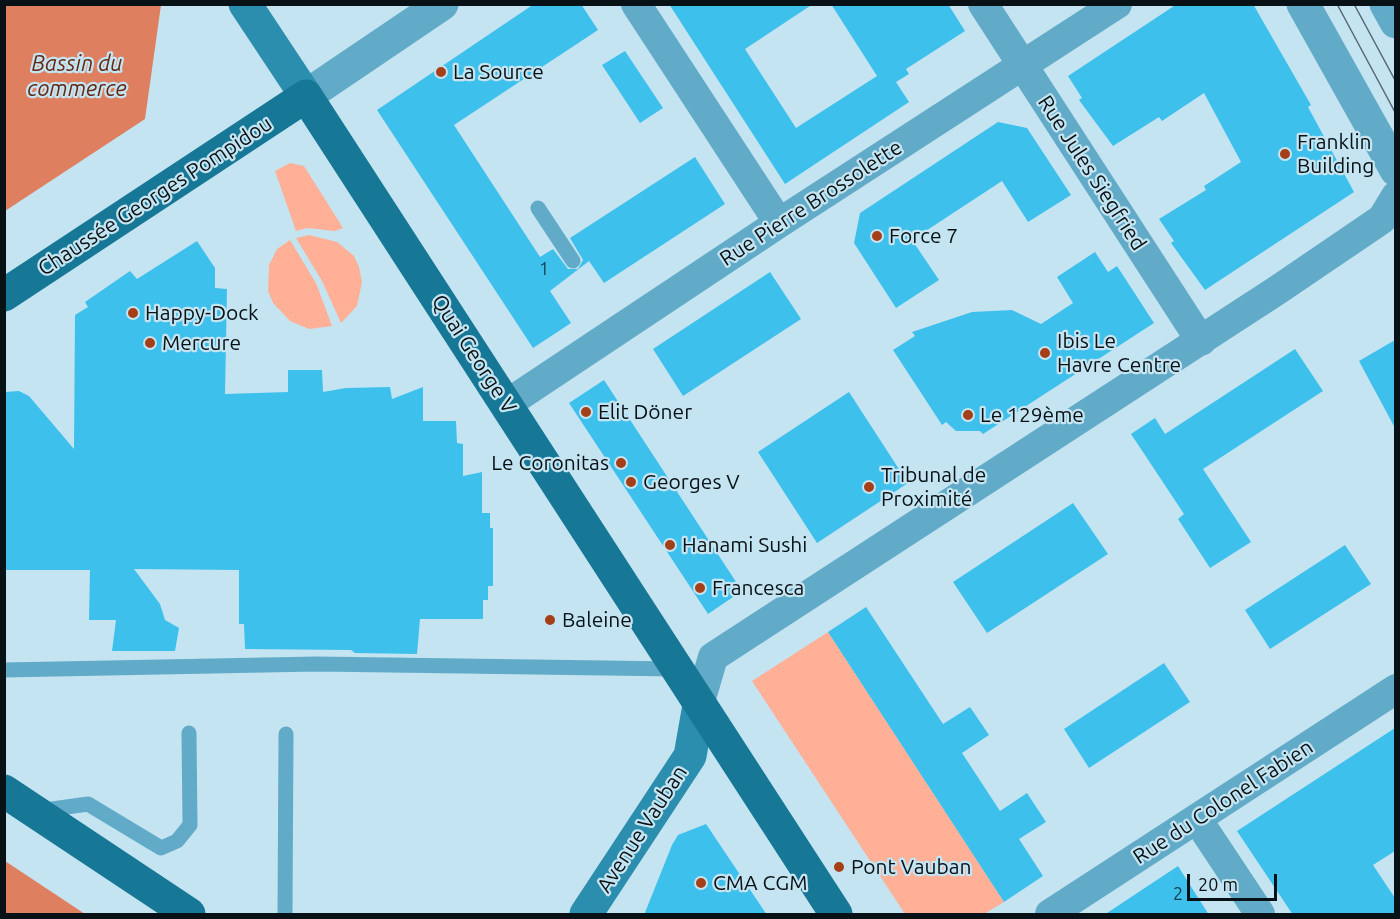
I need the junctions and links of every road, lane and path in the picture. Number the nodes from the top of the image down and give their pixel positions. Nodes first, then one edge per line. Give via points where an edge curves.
1 (245, 4) edge
2 (442, 4) edge
3 (636, 4) edge
4 (983, 4) edge
5 (1117, 4) edge
6 (1303, 4) edge
7 (1386, 4) edge
8 (1395, 22) edge
9 (1022, 65) junction
10 (306, 96) junction
11 (1395, 170) edge
12 (1395, 196) edge
13 (538, 208) dead end
14 (779, 223) junction
15 (573, 261) dead end
16 (4, 295) edge
17 (1200, 341) junction
18 (507, 404) junction
19 (677, 669) junction
20 (4, 670) edge
21 (1395, 689) edge
22 (699, 705) junction
23 (189, 733) dead end
24 (286, 734) dead end
25 (4, 791) edge
26 (35, 811) junction
27 (1197, 819) junction
28 (189, 915) edge
29 (285, 915) edge
30 (586, 915) edge
31 (836, 915) edge
32 (1050, 915) edge
33 (1260, 915) edge

1 - 10 main road, Quai George V
2 - 10 street
3 - 14 street
4 - 9 street, Rue Jules Siegfried
5 - 9 street, Rue Pierre Brossolette
6 - 11 street
7 - 8 street
9 - 14 street, Rue Pierre Brossolette
9 - 17 street, Rue Jules Siegfried
10 - 16 main road, Chaussée Georges Pompidou
10 - 18 main road, Quai George V
12 - 17 street via 1382,219
13 - 15 lane
14 - 18 street, Rue Pierre Brossolette
17 - 22 street via 713,657
18 - 19 main road, Quai George V
19 - 20 lane via 317,664
19 - 22 main road, Quai George V
21 - 27 street, Rue du Colonel Fabien
22 - 30 main road, Avenue Vauban via 690,756
22 - 31 main road, Quai George V
23 - 26 lane via 190,825 177,841 161,848 88,804
24 - 29 lane
25 - 26 main road
26 - 28 main road
27 - 32 street, Rue du Colonel Fabien
27 - 33 street

